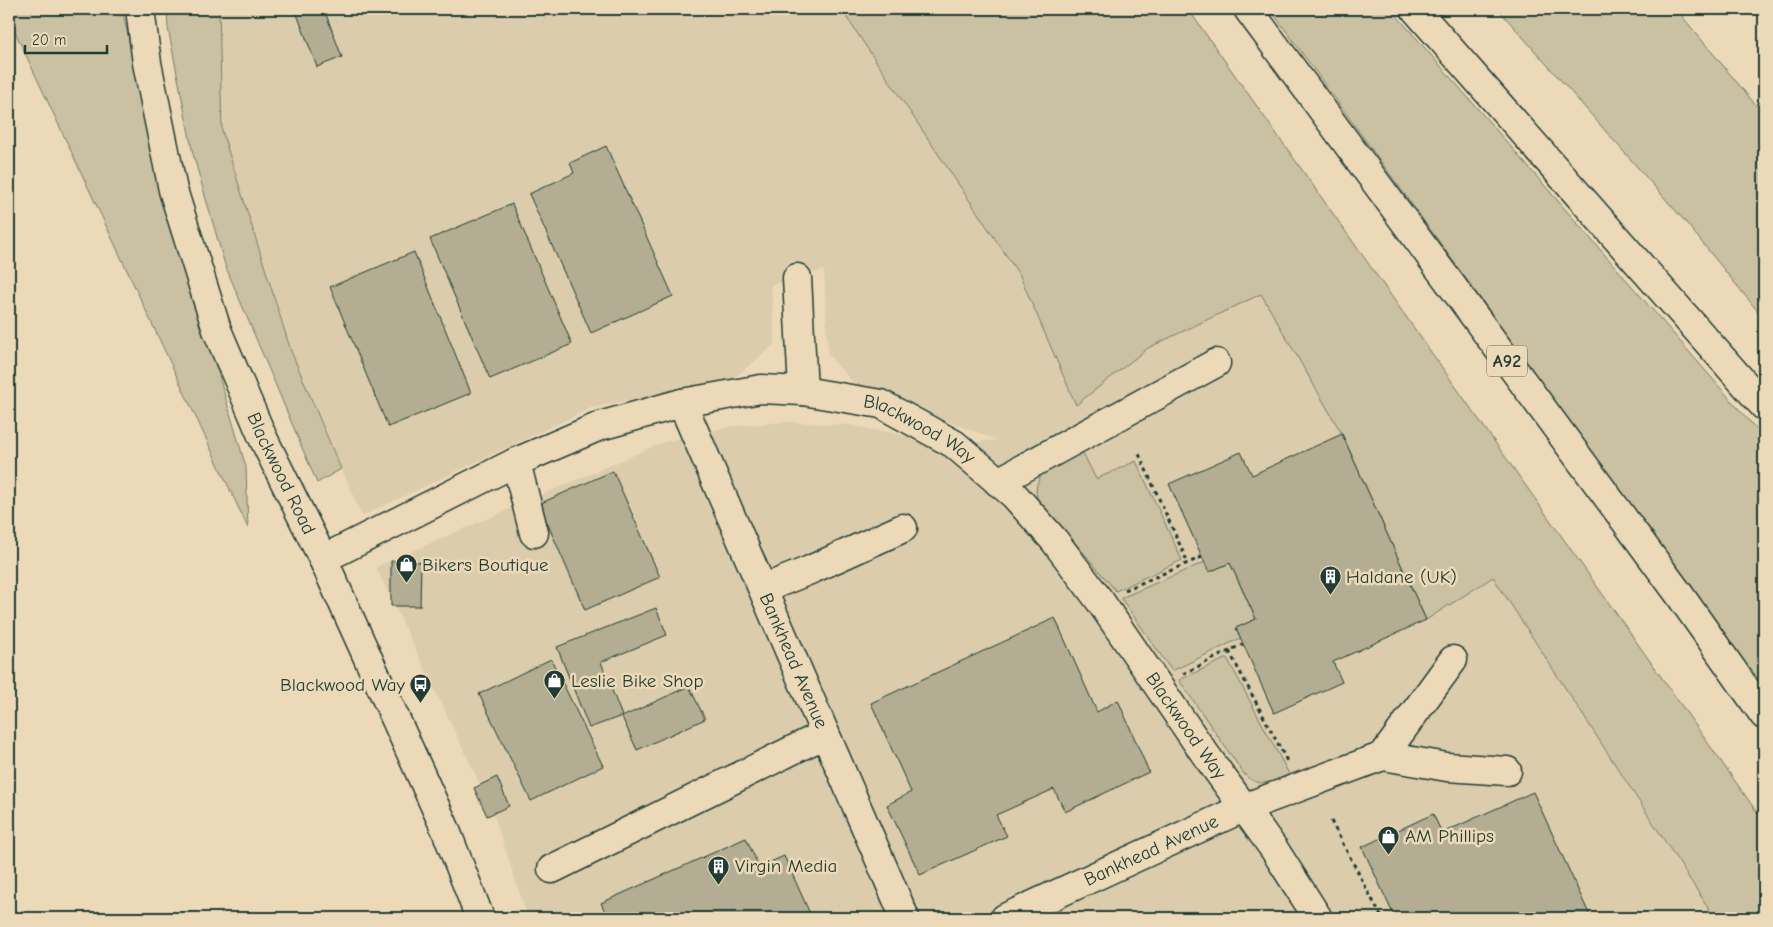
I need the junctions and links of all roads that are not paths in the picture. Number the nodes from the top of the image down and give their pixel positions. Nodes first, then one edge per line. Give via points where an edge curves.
1 (140, 9) edge
2 (1248, 9) edge
3 (1416, 9) edge
4 (798, 278) dead end
5 (1216, 363) dead end
6 (803, 391) junction
7 (682, 403) junction
8 (1764, 406) edge
9 (516, 462) junction
10 (998, 482) junction
11 (903, 528) dead end
12 (534, 533) dead end
13 (323, 559) junction
14 (763, 589) junction
15 (1453, 660) dead end
16 (1764, 715) edge
17 (825, 734) junction
18 (1383, 756) junction
19 (1507, 770) dead end
20 (1243, 808) junction
21 (552, 869) dead end
22 (480, 918) edge
23 (905, 918) edge
24 (1005, 918) edge
25 (1318, 918) edge

1 - 13 main road, Blackwood Road via 147,63 173,190 217,330 263,438
2 - 16 main road, A92 via 1679,594
3 - 8 main road
4 - 6 main road
5 - 10 main road
6 - 7 main road, Blackwood Way via 761,389
6 - 10 main road, Blackwood Way via 881,404 954,444
7 - 9 main road, Blackwood Way via 600,426
7 - 14 main road, Bankhead Avenue
9 - 12 main road
9 - 13 main road, Blackwood Way
10 - 20 main road, Blackwood Way via 1054,540 1100,600
11 - 14 main road
13 - 22 main road, Blackwood Road via 445,828
14 - 17 main road, Bankhead Avenue
15 - 18 main road
17 - 21 main road
17 - 23 main road, Bankhead Avenue
18 - 19 main road via 1447,767
18 - 20 main road, Bankhead Avenue
20 - 24 main road, Bankhead Avenue
20 - 25 main road, Blackwood Way via 1274,849

